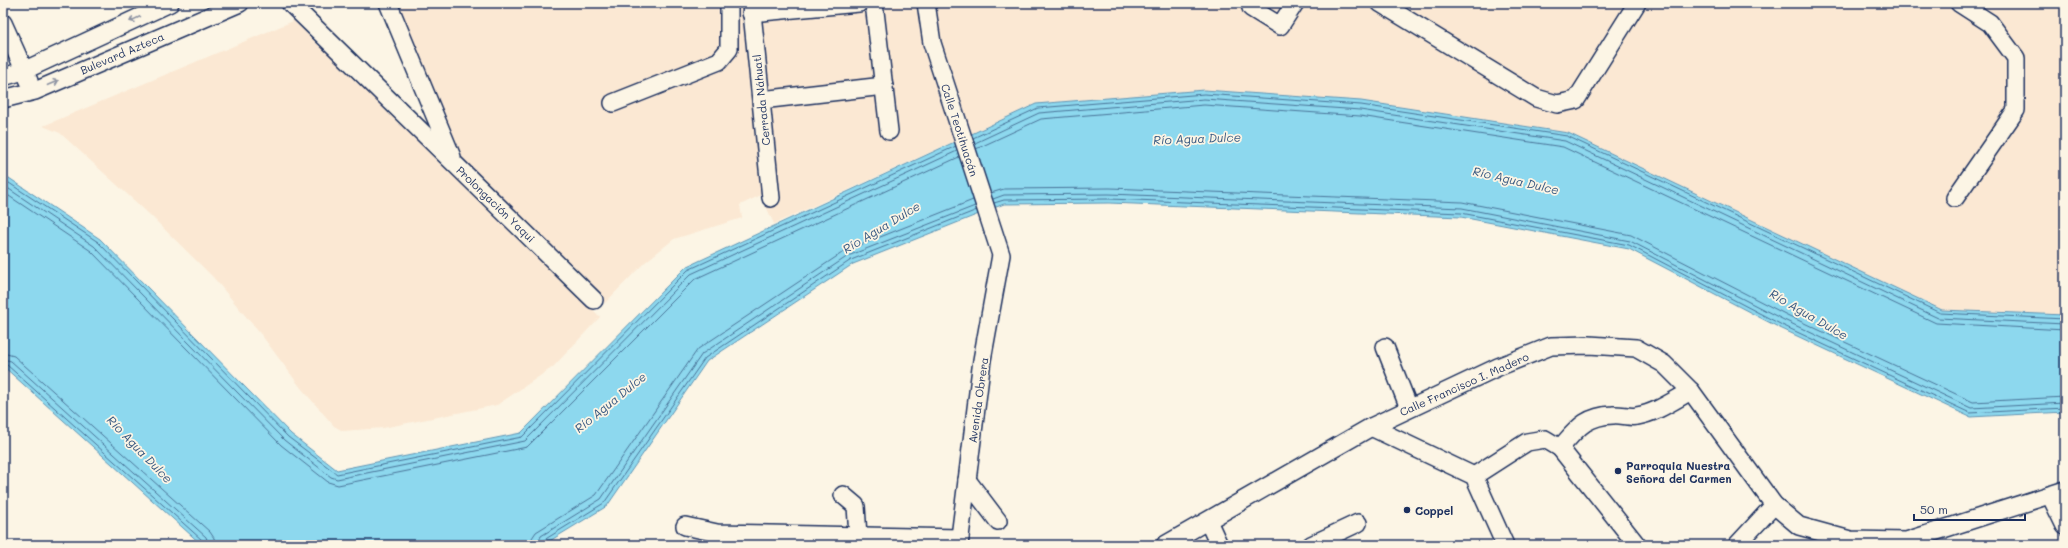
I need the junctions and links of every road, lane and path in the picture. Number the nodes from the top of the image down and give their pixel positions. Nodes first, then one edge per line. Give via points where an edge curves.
1 (170, 3) edge
2 (240, 3) edge
3 (290, 3) edge
4 (388, 3) edge
5 (729, 3) edge
6 (859, 3) edge
7 (874, 3) edge
8 (926, 3) edge
9 (1254, 3) edge
10 (1295, 3) edge
11 (1380, 3) edge
12 (1636, 3) edge
13 (1958, 3) edge
14 (751, 8) edge
15 (3, 23) edge
16 (182, 27) junction
17 (23, 70) junction
18 (3, 76) edge
19 (884, 86) junction
20 (35, 91) junction
21 (3, 99) edge
22 (761, 100) junction
23 (613, 103) dead end
24 (889, 131) dead end
25 (455, 164) junction
26 (771, 198) dead end
27 (1955, 198) dead end
28 (1001, 255) joint
29 (594, 300) dead end
30 (1385, 347) dead end
31 (1691, 391) junction
32 (1409, 408) junction
33 (1371, 427) junction
34 (1560, 448) junction
35 (1474, 476) junction
36 (967, 480) junction
37 (2058, 493) edge
38 (844, 495) dead end
39 (1774, 505) junction
40 (1208, 520) junction
41 (998, 521) dead end
42 (1358, 523) dead end
43 (685, 526) dead end
44 (2065, 526) edge
45 (858, 536) junction
46 (712, 539) edge
47 (960, 542) edge
48 (1165, 545) edge
49 (1219, 545) edge
50 (1311, 545) edge
51 (1505, 545) edge
52 (1637, 545) edge
53 (1737, 545) edge

1 - 16 street
1 -> 17 street
2 - 16 street, Bulevard Azteca
3 - 25 street
4 - 25 street, Prolongación Yaqui
5 - 23 street via 730,49 719,61
6 - 14 street
7 - 19 street
8 - 28 street, Calle Teotihuacán via 932,43
9 - 10 street via 1251,8 1280,26
11 - 12 street via 1536,98 1557,104 1576,100
13 - 27 street via 1990,23 2016,58 2016,110
14 - 22 street, Cerrada Náhuatl
15 - 17 street
20 -> 16 street, Bulevard Azteca
17 - 18 street
17 - 20 street
19 - 22 street
19 - 24 street
20 - 21 street, Bulevard Azteca
22 - 26 street, Cerrada Náhuatl
25 - 29 street, Prolongación Yaqui
28 - 36 street, Avenida Obrera via 982,360
30 - 32 street
31 - 32 street, Calle Francisco I. Madero via 1664,364 1636,348 1551,346
31 - 34 street via 1657,410 1637,417 1596,416 1581,424
31 - 39 street, Calle Francisco I. Madero
32 - 33 street, Calle Francisco I. Madero
33 - 35 street
33 - 40 street, Calle Francisco I. Madero
34 - 35 street via 1545,439 1527,442
34 - 52 street
35 - 51 street
36 - 41 street
36 - 47 street, Avenida Obrera
37 - 39 street, Calle Francisco I. Madero via 1906,542 1850,540 1799,526
37 - 44 street
38 - 45 street via 856,506
39 - 53 street
40 - 48 street, Calle Francisco I. Madero
40 - 49 street
42 - 50 street
43 - 46 street
45 - 46 street
45 - 47 street

